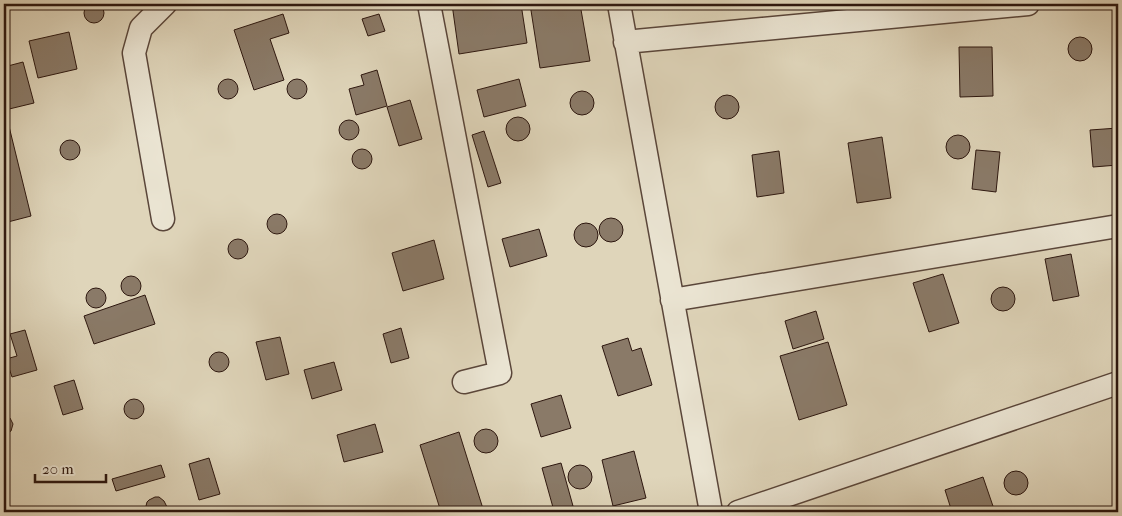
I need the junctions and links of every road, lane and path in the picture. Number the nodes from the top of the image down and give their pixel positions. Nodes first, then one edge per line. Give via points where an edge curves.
1 (165, 4) edge
2 (429, 4) edge
3 (619, 4) edge
4 (1028, 4) edge
5 (625, 42) junction
6 (162, 219) dead end
7 (1118, 226) edge
8 (672, 300) junction
9 (464, 382) dead end
10 (1118, 383) edge
11 (711, 512) edge
12 (738, 512) edge

1 - 6 street via 142,28 134,53
2 - 9 street via 500,373
3 - 5 street
4 - 5 street
5 - 8 street
7 - 8 street
8 - 11 street
10 - 12 street

